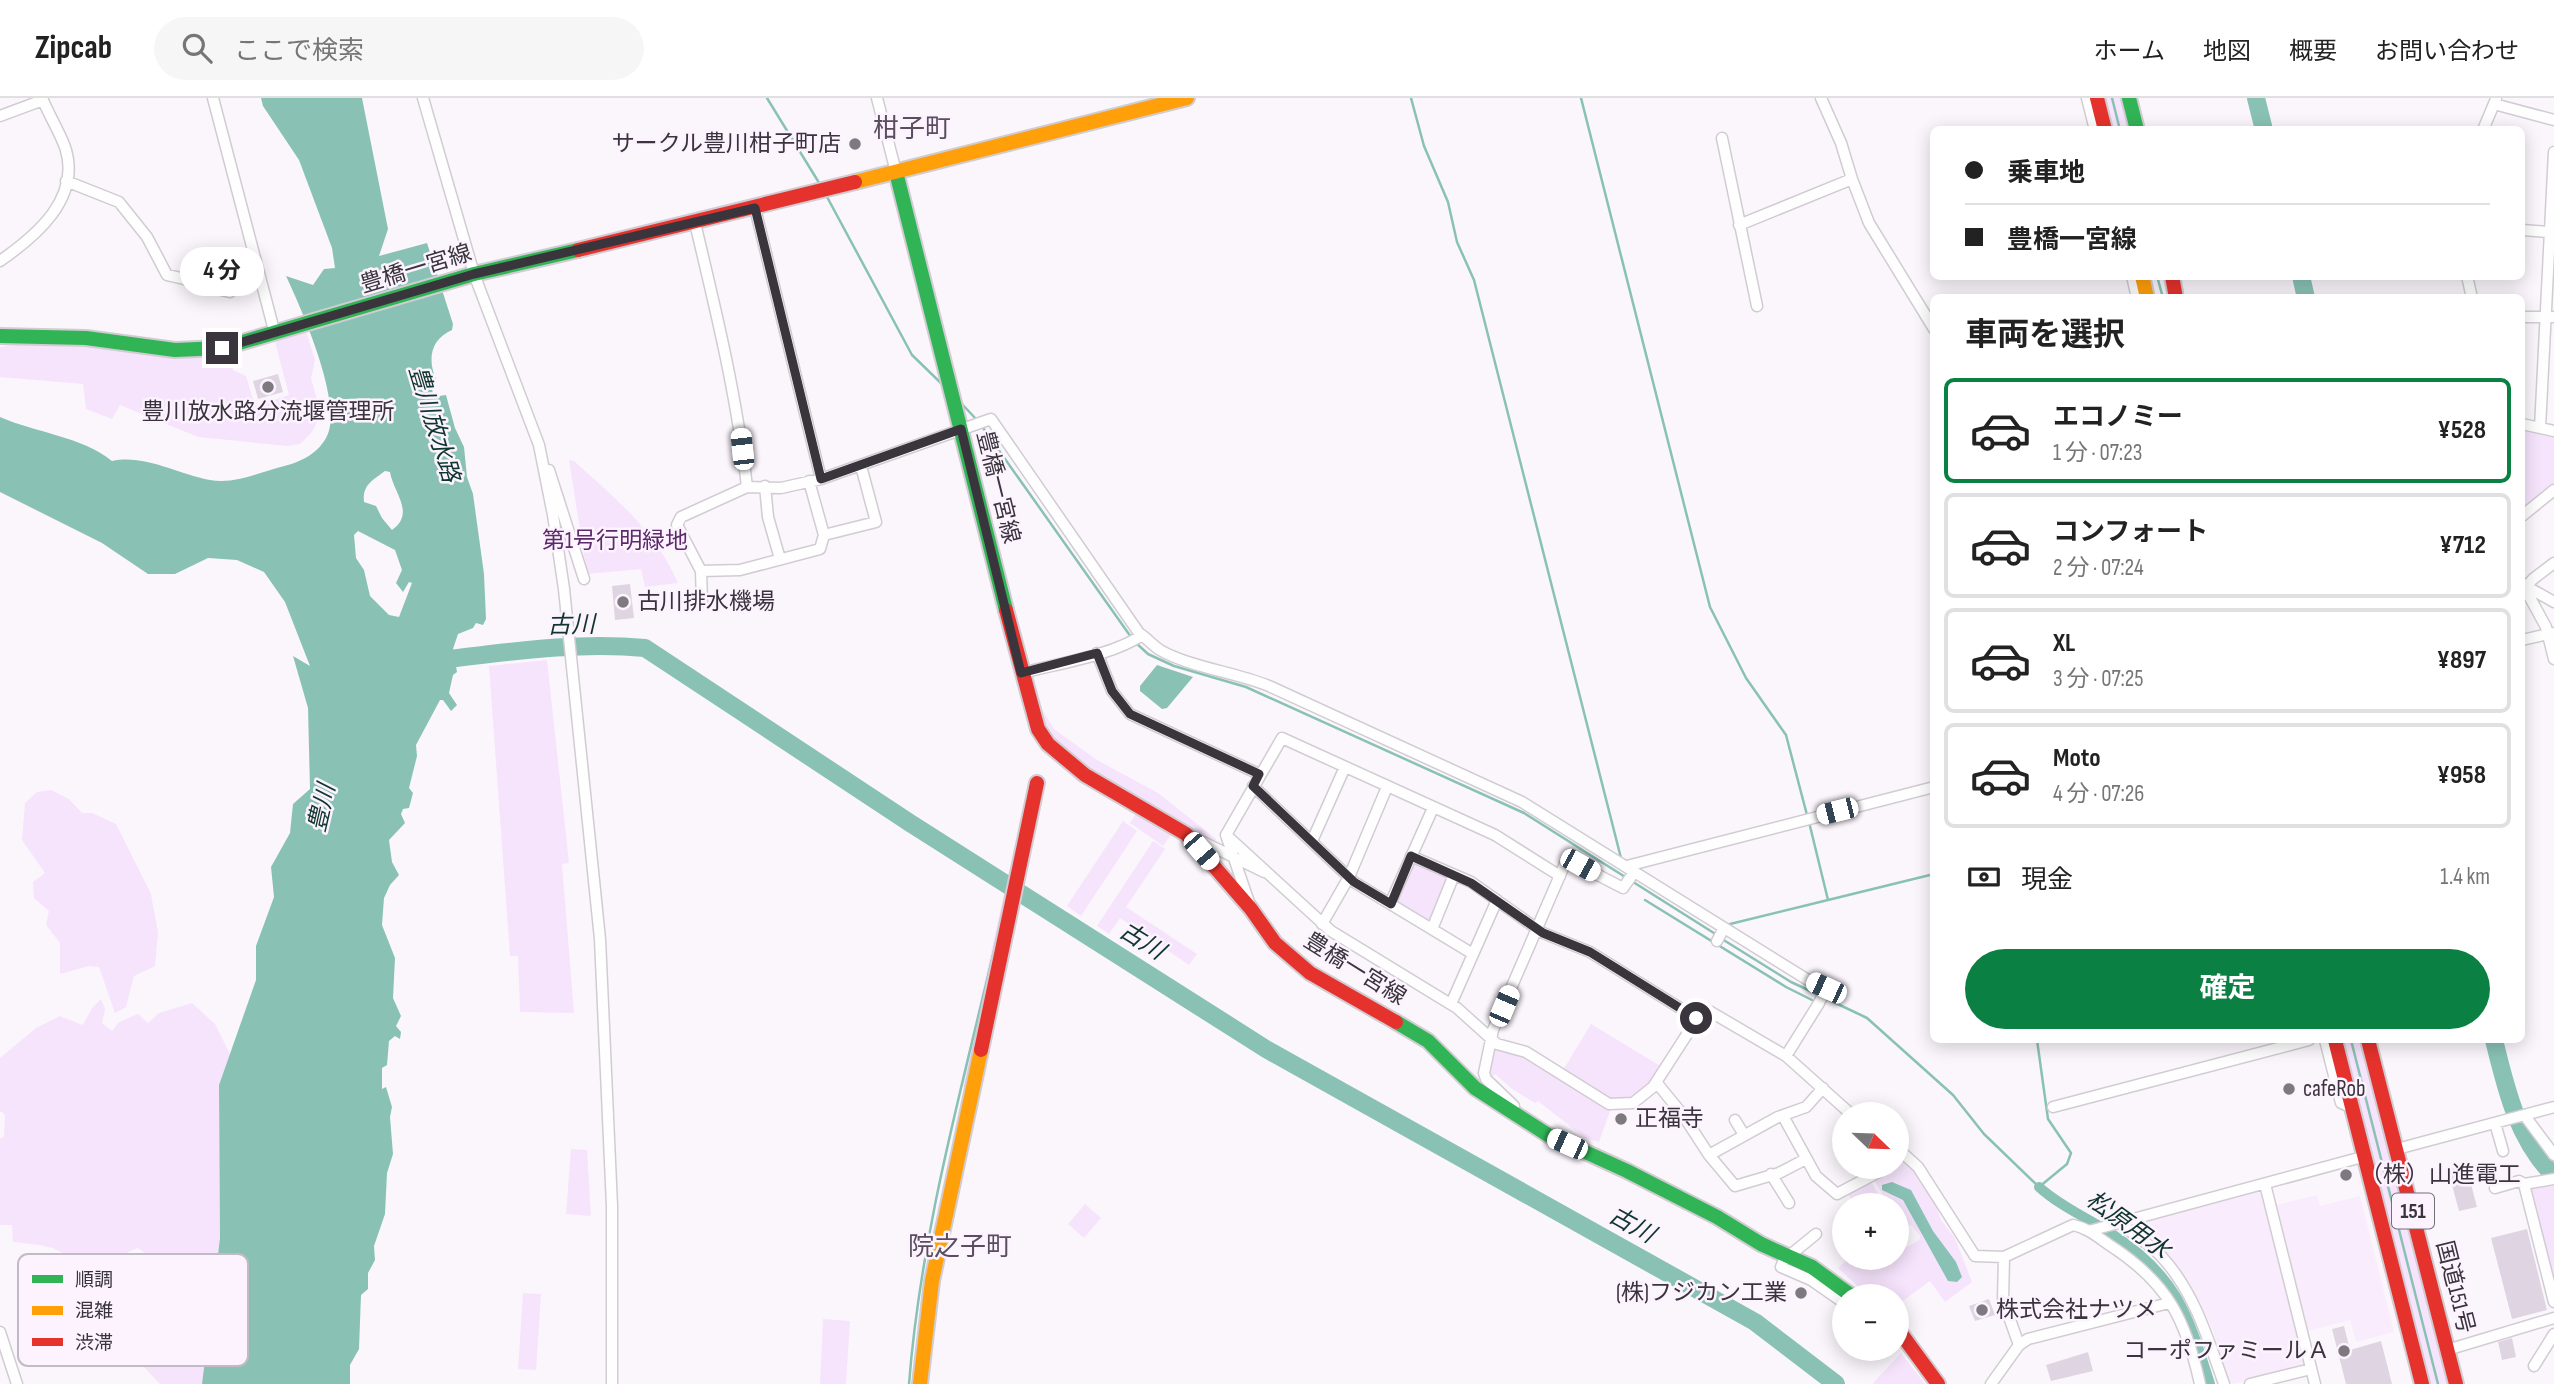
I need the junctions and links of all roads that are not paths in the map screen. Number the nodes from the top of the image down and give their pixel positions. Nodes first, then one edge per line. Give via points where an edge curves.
1 (213, 98) edge
2 (423, 98) edge
3 (877, 98) edge
4 (1187, 98) edge
5 (1821, 98) edge
6 (2087, 98) edge
7 (2097, 98) edge
8 (2129, 98) edge
9 (2137, 98) edge
10 (42, 99) edge
11 (2495, 101) edge
12 (0, 116) edge
13 (2554, 120) edge
14 (2094, 126) edge
15 (2104, 126) edge
16 (2136, 126) edge
17 (2145, 126) edge
18 (2485, 126) edge
19 (1722, 138) dead end
20 (2554, 152) edge
21 (896, 172) junction
22 (1852, 179) junction
23 (66, 181) junction
24 (755, 208) junction
25 (695, 223) junction
26 (1739, 225) junction
27 (2525, 230) edge
28 (2548, 232) junction
29 (2551, 250) edge
30 (0, 261) edge
31 (474, 274) junction
32 (230, 292) dead end
33 (1757, 306) dead end
34 (2525, 317) edge
35 (2549, 317) edge
36 (1930, 322) edge
37 (275, 334) junction
38 (0, 336) edge
39 (2549, 374) edge
40 (2525, 425) edge
41 (967, 428) junction
42 (2540, 428) junction
43 (2554, 431) edge
44 (541, 456) junction
45 (861, 466) junction
46 (821, 479) junction
47 (809, 481) junction
48 (765, 486) junction
49 (747, 487) junction
50 (2554, 490) edge
51 (2525, 514) edge
52 (824, 535) junction
53 (780, 559) junction
54 (2554, 564) edge
55 (701, 571) junction
56 (584, 579) dead end
57 (2525, 585) edge
58 (2525, 587) edge
59 (2525, 589) edge
60 (702, 602) dead end
61 (2554, 602) edge
62 (2551, 633) edge
63 (1137, 638) junction
64 (2525, 639) edge
65 (1097, 653) junction
66 (2554, 659) edge
67 (1021, 673) junction
68 (1345, 767) junction
69 (1259, 774) junction
70 (1037, 783) dead end
71 (1253, 786) junction
72 (1388, 787) junction
73 (1930, 788) edge
74 (1433, 808) junction
75 (1186, 834) junction
76 (1226, 835) junction
77 (1312, 841) junction
78 (1411, 856) junction
79 (1234, 858) junction
80 (1628, 871) junction
81 (1270, 875) junction
82 (1454, 875) junction
83 (1560, 876) junction
84 (1349, 877) junction
85 (1497, 900) junction
86 (1391, 904) junction
87 (1251, 909) junction
88 (1322, 924) junction
89 (1537, 928) junction
90 (1432, 929) junction
91 (1473, 954) junction
92 (1451, 1004) junction
93 (1696, 1018) junction
94 (1491, 1040) junction
95 (2298, 1043) edge
96 (2326, 1043) edge
97 (2336, 1043) edge
98 (2369, 1043) edge
99 (2376, 1043) edge
100 (1786, 1056) junction
101 (1656, 1082) junction
102 (1823, 1088) junction
103 (2383, 1097) junction
104 (1838, 1102) edge
105 (2053, 1107) dead end
106 (2554, 1107) edge
107 (2353, 1108) junction
108 (1520, 1115) junction
109 (1783, 1116) junction
110 (2520, 1117) junction
111 (1735, 1120) dead end
112 (2495, 1123) junction
113 (1744, 1135) junction
114 (2398, 1149) junction
115 (2503, 1151) dead end
116 (1709, 1155) junction
117 (2554, 1155) edge
118 (2365, 1156) junction
119 (1909, 1157) edge
120 (1806, 1159) junction
121 (1771, 1174) junction
122 (2552, 1179) edge
123 (1863, 1180) edge
124 (2265, 1184) junction
125 (2524, 1184) junction
126 (2495, 1188) dead end
127 (1789, 1203) dead end
128 (2115, 1222) junction
129 (2090, 1230) junction
130 (1816, 1234) dead end
131 (2004, 1256) junction
132 (1790, 1257) junction
133 (1836, 1284) edge
134 (1832, 1295) edge
135 (2554, 1302) edge
136 (2169, 1303) junction
137 (2554, 1318) edge
138 (0, 1332) edge
139 (2554, 1334) edge
140 (2019, 1345) junction
141 (1909, 1348) edge
142 (2447, 1350) junction
143 (2534, 1366) dead end
144 (2311, 1368) junction
145 (17, 1384) edge
146 (612, 1384) edge
147 (920, 1384) edge
148 (1938, 1384) edge
149 (1991, 1384) edge
150 (2200, 1384) edge
151 (2224, 1384) edge
152 (2250, 1384) edge
153 (2315, 1384) edge
154 (2422, 1384) edge
155 (2456, 1384) edge

1 - 37 street
2 - 31 street
3 - 21 street
4 - 21 main road
5 - 22 street via 1842,143
6 - 14 street
7 - 15 main road
8 - 16 main road
9 - 17 street
10 - 12 street
10 - 23 street via 65,150
11 - 13 street
11 - 18 street
19 - 26 street
20 - 28 street
21 - 24 main road, 豊橋一宮線
21 - 41 main road, 豊橋一宮線 via 951,393
22 - 26 street
22 - 36 street via 1869,223
23 - 30 street via 56,211 46,224
23 - 32 street via 119,202 147,237 167,275
24 - 25 main road, 豊橋一宮線
24 - 46 street
25 - 31 main road, 豊橋一宮線
25 - 49 street via 723,338
26 - 33 street
27 - 28 street
28 - 29 street
29 - 35 street
31 - 37 main road, 豊橋一宮線
31 - 44 street
34 - 35 street
35 - 39 street
37 - 38 main road, 豊橋一宮線 via 196,352 96,338
39 - 42 street
40 - 42 street
41 - 45 street
41 - 63 street via 991,419
41 - 67 main road, 豊橋一宮線
42 - 43 street
44 - 56 street
44 - 146 street via 564,589 600,939 612,1206
45 - 46 street
45 - 52 street via 876,522
46 - 47 street
47 - 48 street via 781,488
47 - 52 street
48 - 49 street
48 - 53 street
49 - 55 street via 681,517 677,525
50 - 51 street
52 - 53 street via 820,549
53 - 55 street via 740,570
54 - 57 street
55 - 60 street
58 - 61 street
59 - 62 street
62 - 64 street
62 - 66 street
63 - 65 street
63 - 80 street via 1179,659 1251,678 1513,797
65 - 67 street
65 - 69 street via 1112,691 1130,714
67 - 75 main road, 豊橋一宮線 via 1038,729 1048,744 1085,775
68 - 69 street via 1282,738
68 - 72 street
68 - 77 street
69 - 71 street
70 - 147 main road via 932,1280
71 - 76 street
71 - 77 street
72 - 74 street
72 - 84 street
73 - 80 street via 1639,861
74 - 78 street
74 - 83 street via 1495,835
75 - 79 street
75 - 87 main road, 豊橋一宮線
76 - 79 street
76 - 81 street
77 - 84 street
78 - 82 street
78 - 86 street
79 - 81 street
79 - 87 street
80 - 83 street via 1621,887 1569,855
80 - 100 street via 1721,933 1826,988
81 - 88 street
82 - 85 street
82 - 90 street
83 - 89 street
84 - 86 street
84 - 88 street
85 - 89 street
85 - 91 street
86 - 90 street
87 - 108 main road, 豊橋一宮線 via 1275,943 1310,973 1428,1041 1475,1088
88 - 92 street
89 - 93 street via 1590,952
89 - 94 street
90 - 91 street
91 - 92 street
92 - 94 street
93 - 100 street via 1707,1008
93 - 101 street
94 - 101 street via 1526,1052 1609,1104 1633,1102
94 - 108 street via 1486,1079
95 - 105 street
96 - 107 street via 2341,1103
97 - 107 main road, 151
98 - 103 main road, 国道151号 / 151
99 - 103 street via 2386,1087
100 - 102 street
101 - 116 street
102 - 104 street
102 - 109 street via 1806,1107
103 - 114 main road, 国道151号 / 151
106 - 110 street
107 - 118 main road, 151
108 - 132 main road, 豊橋一宮線 via 1548,1135
109 - 113 street
109 - 120 street
110 - 112 street
110 - 117 street
111 - 113 street
112 - 114 street
112 - 115 street
113 - 116 street
114 - 142 main road, 国道151号 / 151
116 - 121 street via 1735,1186
118 - 124 street
118 - 154 main road, 151
119 - 131 street via 1971,1251 1980,1258
120 - 121 street
120 - 123 street via 1816,1176 1837,1194
121 - 127 street
122 - 125 street
124 - 128 street
124 - 144 street
125 - 126 street via 2519,1181
125 - 135 street
128 - 129 street
128 - 151 street via 2158,1253 2179,1278
129 - 131 street via 2068,1226
129 - 136 street via 2150,1275
130 - 132 street
131 - 140 street via 2003,1300
132 - 133 main road, 豊橋一宮線
132 - 134 street via 1781,1267
136 - 140 street
136 - 150 street via 2186,1330
137 - 142 street
138 - 145 street
139 - 143 street
140 - 149 street
141 - 148 main road
142 - 155 main road, 国道151号 / 151
144 - 152 street
144 - 153 street

